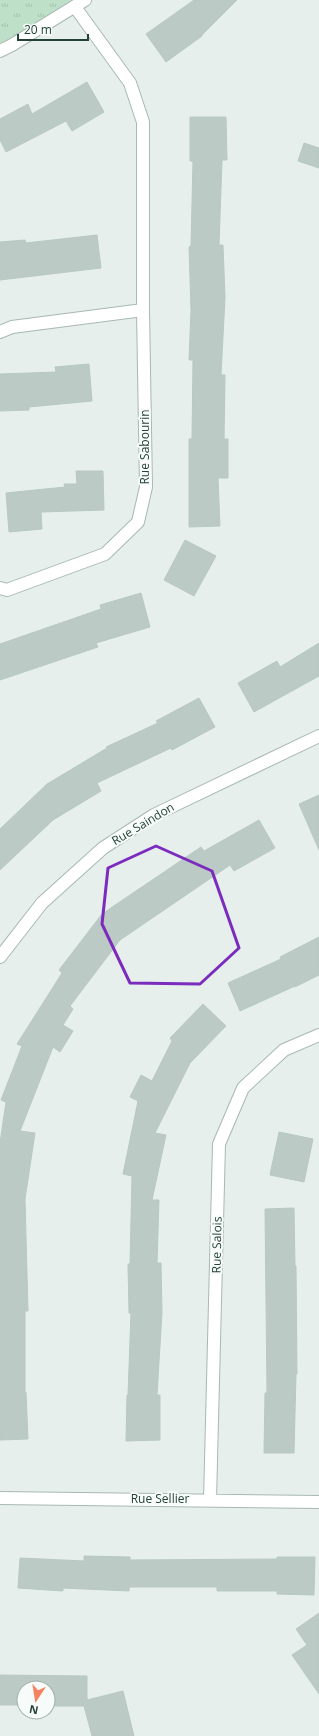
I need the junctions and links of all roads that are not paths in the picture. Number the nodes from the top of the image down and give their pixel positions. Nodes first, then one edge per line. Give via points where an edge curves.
1 (84, 0) edge
2 (74, 7) junction
3 (0, 51) edge
4 (143, 310) junction
5 (0, 332) edge
6 (0, 588) edge
7 (319, 736) edge
8 (0, 957) edge
9 (319, 1035) edge
10 (0, 1498) edge
11 (210, 1500) junction
12 (319, 1502) edge

1 - 2 street
2 - 3 street
2 - 4 street, Rue Sabourin via 130,83 143,122
4 - 5 street via 12,327
4 - 6 street, Rue Sabourin via 146,488 138,522 105,554 7,590
7 - 8 street, Rue Saindon via 154,814 103,848 42,903
9 - 11 street, Rue Salois via 284,1050 243,1088 219,1144
10 - 11 street, Rue Sellier
11 - 12 street, Rue Sellier

